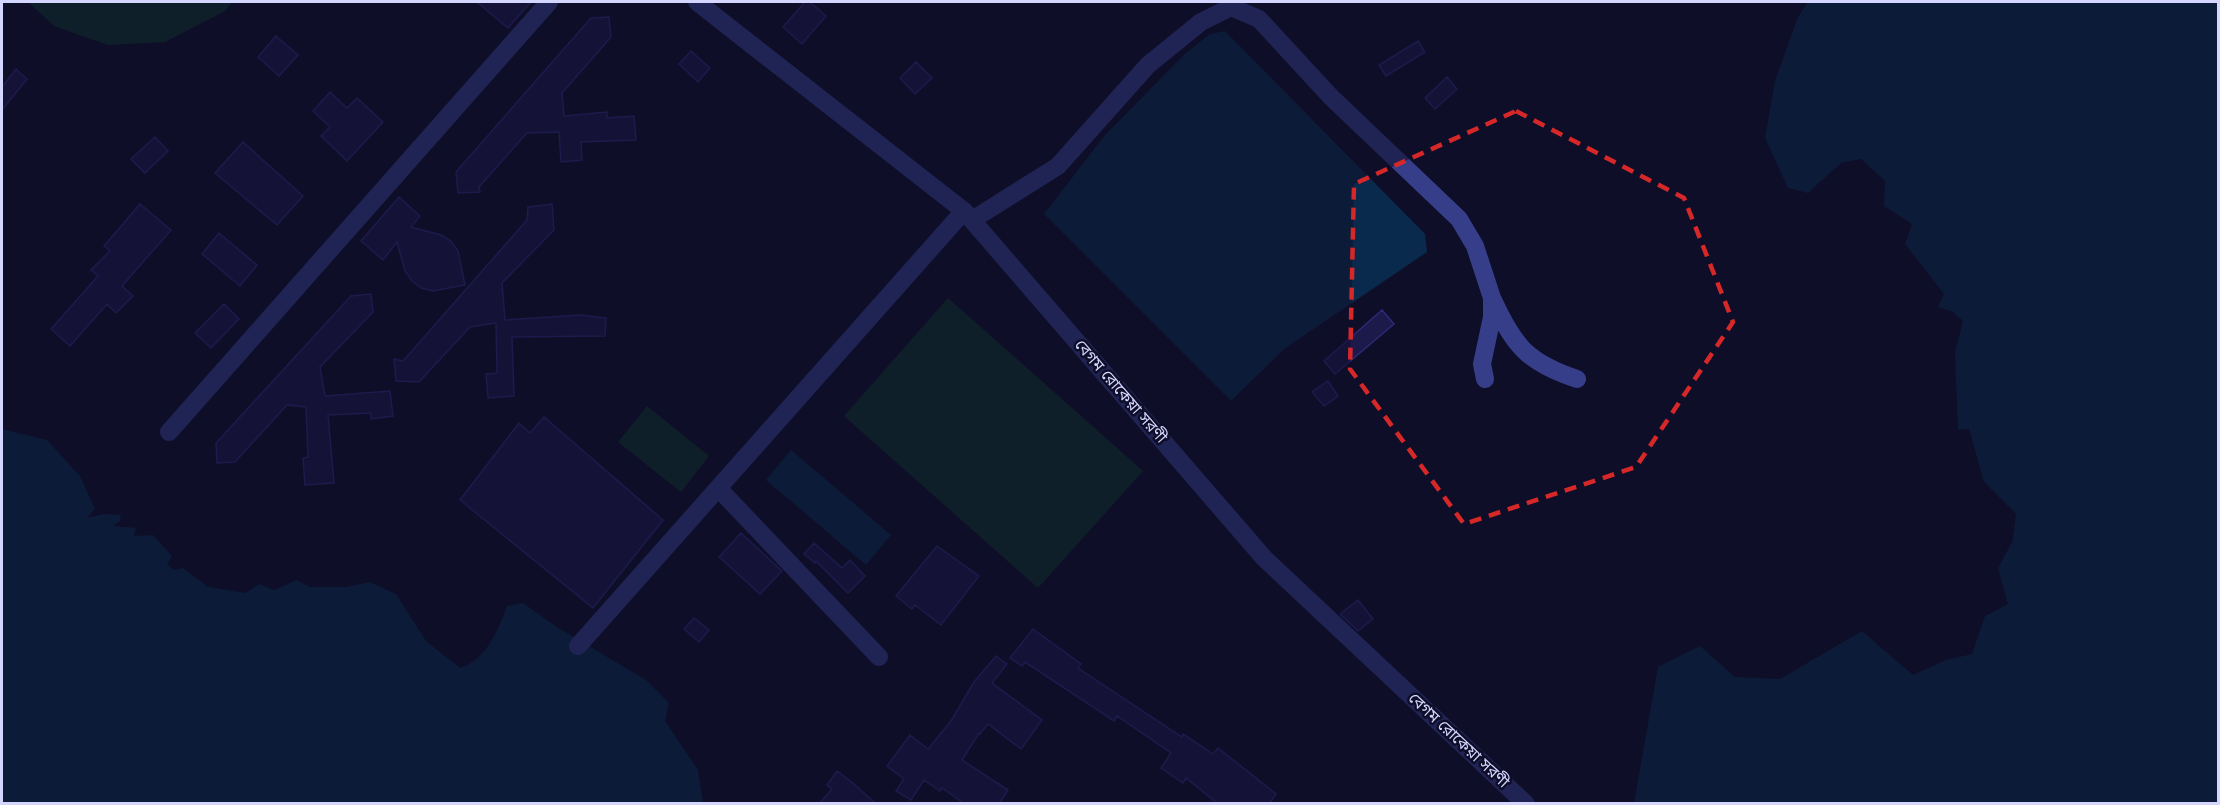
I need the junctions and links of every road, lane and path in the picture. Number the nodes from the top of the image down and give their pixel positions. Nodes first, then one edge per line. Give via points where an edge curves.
1 (549, 2) edge
2 (697, 2) edge
3 (968, 215) junction
4 (1492, 298) junction
5 (1485, 379) dead end
6 (1577, 379) dead end
7 (169, 432) dead end
8 (718, 488) junction
9 (578, 645) dead end
10 (879, 657) dead end
11 (1526, 804) edge

1 - 7 street
2 - 3 street, বেগম রোকেয়া সরণী
3 - 4 street via 1058,166 1148,64 1201,22 1232,7 1258,19 1331,97 1459,219 1475,246
3 - 8 street
3 - 11 street, বেগম রোকেয়া সরণী via 1264,558
4 - 5 street via 1482,364
4 - 6 street via 1511,337 1527,356
8 - 9 street
8 - 10 street

